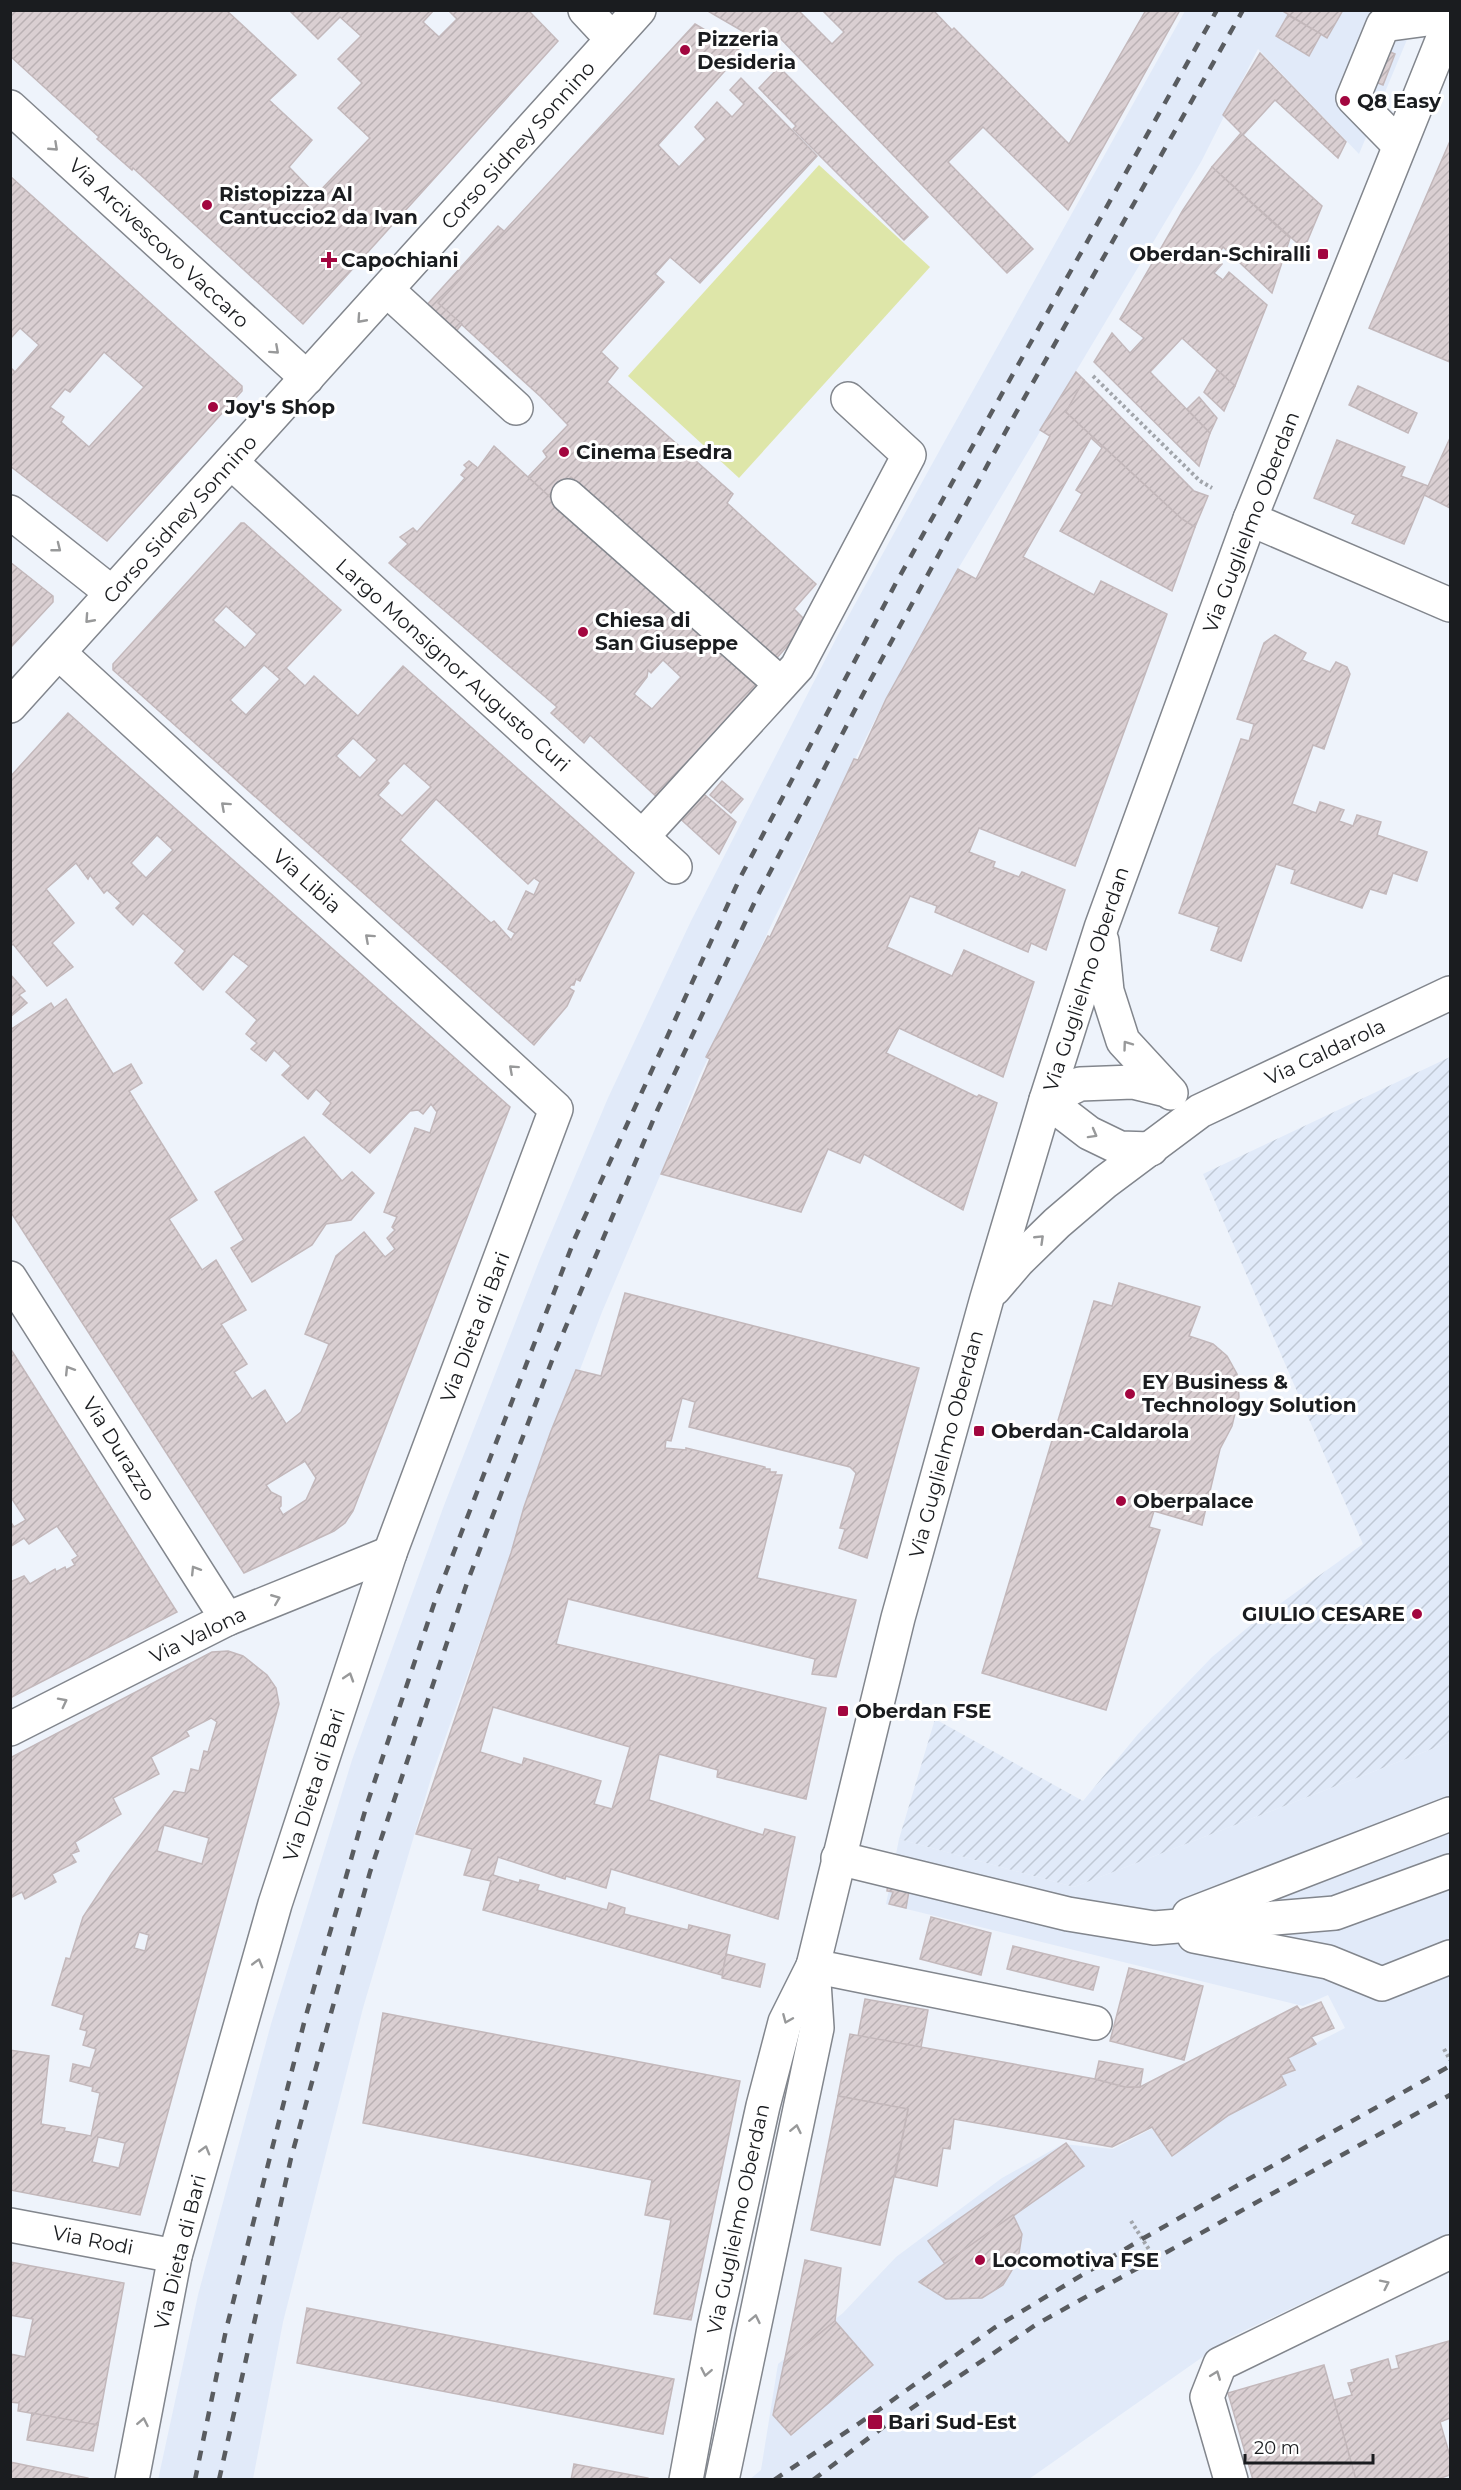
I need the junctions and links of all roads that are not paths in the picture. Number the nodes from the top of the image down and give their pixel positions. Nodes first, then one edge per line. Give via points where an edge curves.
1 (585, 10) edge
2 (639, 10) edge
3 (1450, 16) edge
4 (1450, 21) edge
5 (612, 39) junction
6 (10, 107) edge
7 (1399, 144) junction
8 (387, 290) junction
9 (307, 378) junction
10 (848, 399) dead end
11 (516, 408) dead end
12 (231, 462) junction
13 (568, 496) dead end
14 (10, 512) edge
15 (1250, 519) junction
16 (112, 593) junction
17 (1450, 605) edge
18 (59, 653) junction
19 (781, 684) junction
20 (10, 706) edge
21 (642, 837) junction
22 (675, 867) dead end
23 (1101, 928) junction
24 (1450, 993) edge
25 (1166, 1090) junction
26 (1046, 1100) junction
27 (556, 1109) joint
28 (1200, 1111) junction
29 (1151, 1149) junction
30 (10, 1278) edge
31 (987, 1298) junction
32 (390, 1553) junction
33 (227, 1620) junction
34 (10, 1729) edge
35 (1450, 1814) edge
36 (838, 1858) junction
37 (1450, 1871) edge
38 (1154, 1928) junction
39 (1450, 1957) edge
40 (813, 1966) junction
41 (1095, 2023) dead end
42 (10, 2225) edge
43 (1450, 2252) edge
44 (175, 2256) junction
45 (132, 2480) edge
46 (686, 2480) edge
47 (722, 2480) edge
48 (1231, 2480) edge

1 - 5 street
2 - 5 street, Corso Sidney Sonnino
3 - 7 street via 1383,25 1353,98
4 - 7 street, Via Guglielmo Oberdan
5 - 8 street, Corso Sidney Sonnino
6 -> 9 street, Via Arcivescovo Vaccaro
7 - 15 street, Via Guglielmo Oberdan
8 -> 9 street, Corso Sidney Sonnino
8 - 11 street
9 - 12 street, Corso Sidney Sonnino
10 - 19 street via 909,455 797,667
12 - 16 street, Corso Sidney Sonnino
12 - 21 street, Largo Monsignor Augusto Curi
13 - 19 street
14 -> 16 street
15 - 17 street
15 - 23 street, Via Guglielmo Oberdan
16 -> 18 street, Corso Sidney Sonnino
18 - 20 street, Corso Sidney Sonnino
27 -> 18 street, Via Libia
19 - 21 street
21 - 22 street, Largo Monsignor Augusto Curi
25 -> 23 street via 1123,1041 1107,991
23 - 26 street, Via Guglielmo Oberdan
24 - 28 street, Via Caldarola
25 - 26 street via 1133,1082 1080,1084
25 - 28 street
26 -> 29 street via 1089,1133 1120,1148
26 - 31 street, Via Guglielmo Oberdan
27 - 32 street, Via Dieta di Bari
28 - 29 street, Via Caldarola
31 -> 29 street, Via Caldarola via 1057,1223
33 -> 30 street, Via Durazzo
31 - 36 street, Via Guglielmo Oberdan via 898,1618
33 -> 32 street, Via Valona
44 -> 32 street, Via Dieta di Bari via 275,1904
34 -> 33 street, Via Valona
35 - 38 street
36 - 38 street via 1068,1914
36 - 40 street, Via Guglielmo Oberdan
37 - 38 street via 1335,1913
38 - 39 street via 1328,1962 1382,1984
40 - 41 street
40 -> 46 street, Via Guglielmo Oberdan via 784,2022 763,2106 714,2328
47 -> 40 street, Via Guglielmo Oberdan via 818,2028
42 - 44 street, Via Rodi
48 -> 43 street via 1207,2397 1220,2364
45 -> 44 street, Via Dieta di Bari

